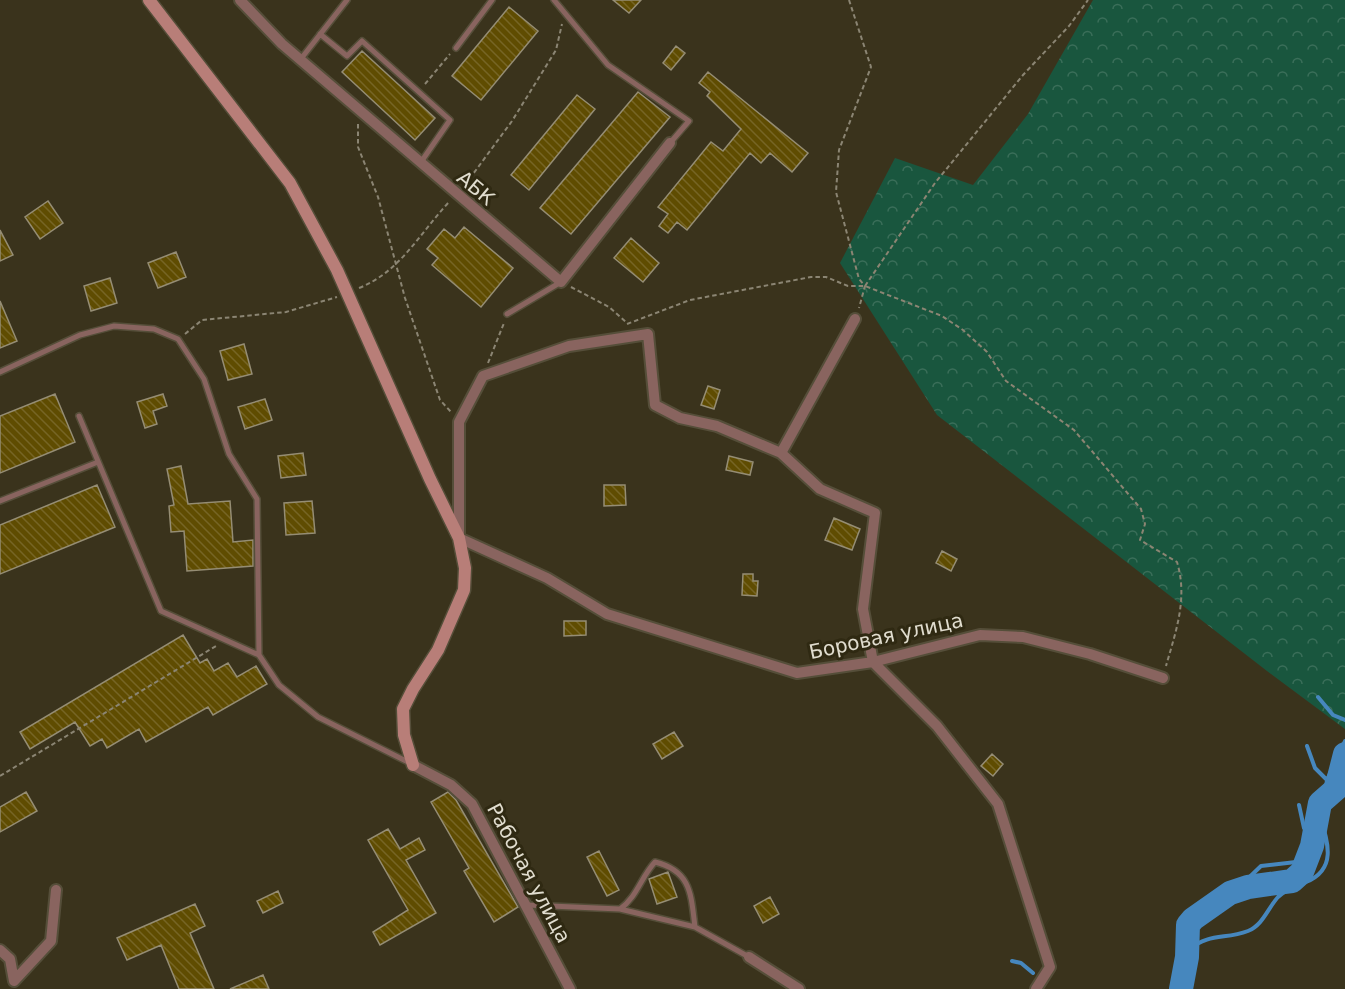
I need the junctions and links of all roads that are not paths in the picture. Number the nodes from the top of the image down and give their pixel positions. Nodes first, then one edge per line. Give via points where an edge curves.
1 (150, 0) edge
2 (240, 0) edge
3 (347, 0) edge
4 (492, 0) edge
5 (556, 0) edge
6 (320, 33) junction
7 (456, 48) road end
8 (300, 60) junction
9 (670, 143) joint
10 (420, 163) junction
11 (561, 282) junction
12 (507, 314) road end
13 (855, 319) road end
14 (0, 372) edge
15 (79, 416) dead end
16 (781, 453) junction
17 (98, 462) junction
18 (0, 501) edge
19 (459, 538) junction
20 (259, 655) junction
21 (873, 662) junction
22 (1163, 678) road end
23 (413, 765) junction
24 (56, 890) dead end
25 (525, 904) junction
26 (620, 909) junction
27 (695, 927) junction
28 (0, 950) edge
29 (749, 957) joint
30 (570, 989) edge
31 (799, 989) edge
32 (1035, 989) edge

1 - 19 street via 290,183 347,293
2 - 8 street, АБК
3 - 6 lane
4 - 7 lane
5 - 9 lane via 608,65 689,121
6 - 8 lane
6 - 10 lane via 347,56 362,41 450,120
8 - 10 street, АБК
9 - 11 street
10 - 11 street, АБК
11 - 12 lane
13 - 16 street
14 - 20 lane via 80,335 114,326 154,329 178,339 204,379 229,454 257,499
15 - 17 lane
16 - 19 street via 717,426 680,418 655,405 648,334 569,346 483,376 459,422
16 - 21 street via 820,489 874,513 863,609
17 - 18 lane
17 - 20 lane via 161,611
19 - 21 street, Боровая улица via 547,578 607,614 797,673
19 - 23 street via 465,568 464,590 438,650 403,710 404,735
20 - 23 lane via 279,685 318,717
21 - 22 street, Боровая улица via 980,635 1023,638 1090,654
21 - 32 street via 938,726 998,804 1050,967
23 - 25 street, Рабочая улица via 452,785 472,804
24 - 28 street via 51,941 14,981 10,959
25 - 26 lane
25 - 30 street, Рабочая улица
26 - 27 lane
26 - 27 lane via 632,901 655,862 664,864 680,872 686,882
27 - 29 lane
29 - 31 street

